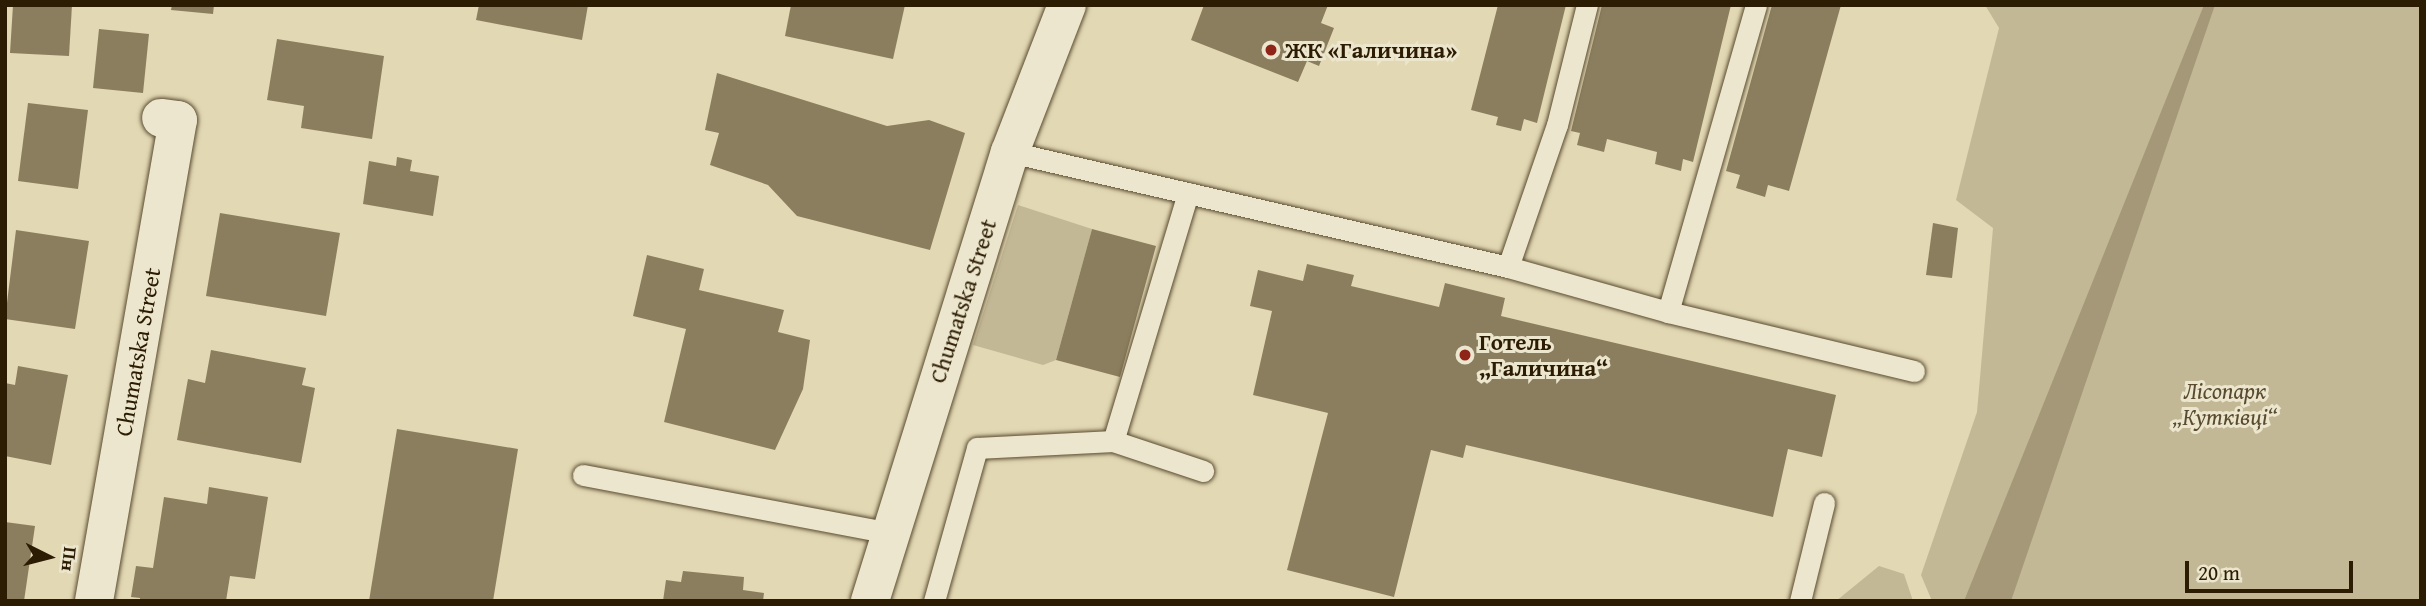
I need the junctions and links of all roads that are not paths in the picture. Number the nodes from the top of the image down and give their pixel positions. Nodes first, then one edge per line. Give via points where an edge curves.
1 (1067, 5) edge
2 (1587, 5) edge
3 (1756, 5) edge
4 (161, 118) dead end
5 (1010, 152) junction
6 (1188, 193) junction
7 (1508, 267) junction
8 (1668, 312) junction
9 (1914, 371) dead end
10 (1113, 441) junction
11 (1203, 471) dead end
12 (583, 475) dead end
13 (1824, 503) dead end
14 (889, 533) junction
15 (94, 601) edge
16 (870, 601) edge
17 (934, 601) edge
18 (1800, 601) edge

1 - 5 street, Chumatska Street
2 - 7 lane via 1557,125
3 - 8 lane
4 - 15 street, Chumatska Street via 178,120
5 - 6 lane
5 - 14 street, Chumatska Street
6 - 7 lane
6 - 10 lane
7 - 8 lane
8 - 9 lane
10 - 11 lane
10 - 17 lane via 977,448
12 - 14 lane
13 - 18 lane
14 - 16 street, Chumatska Street

